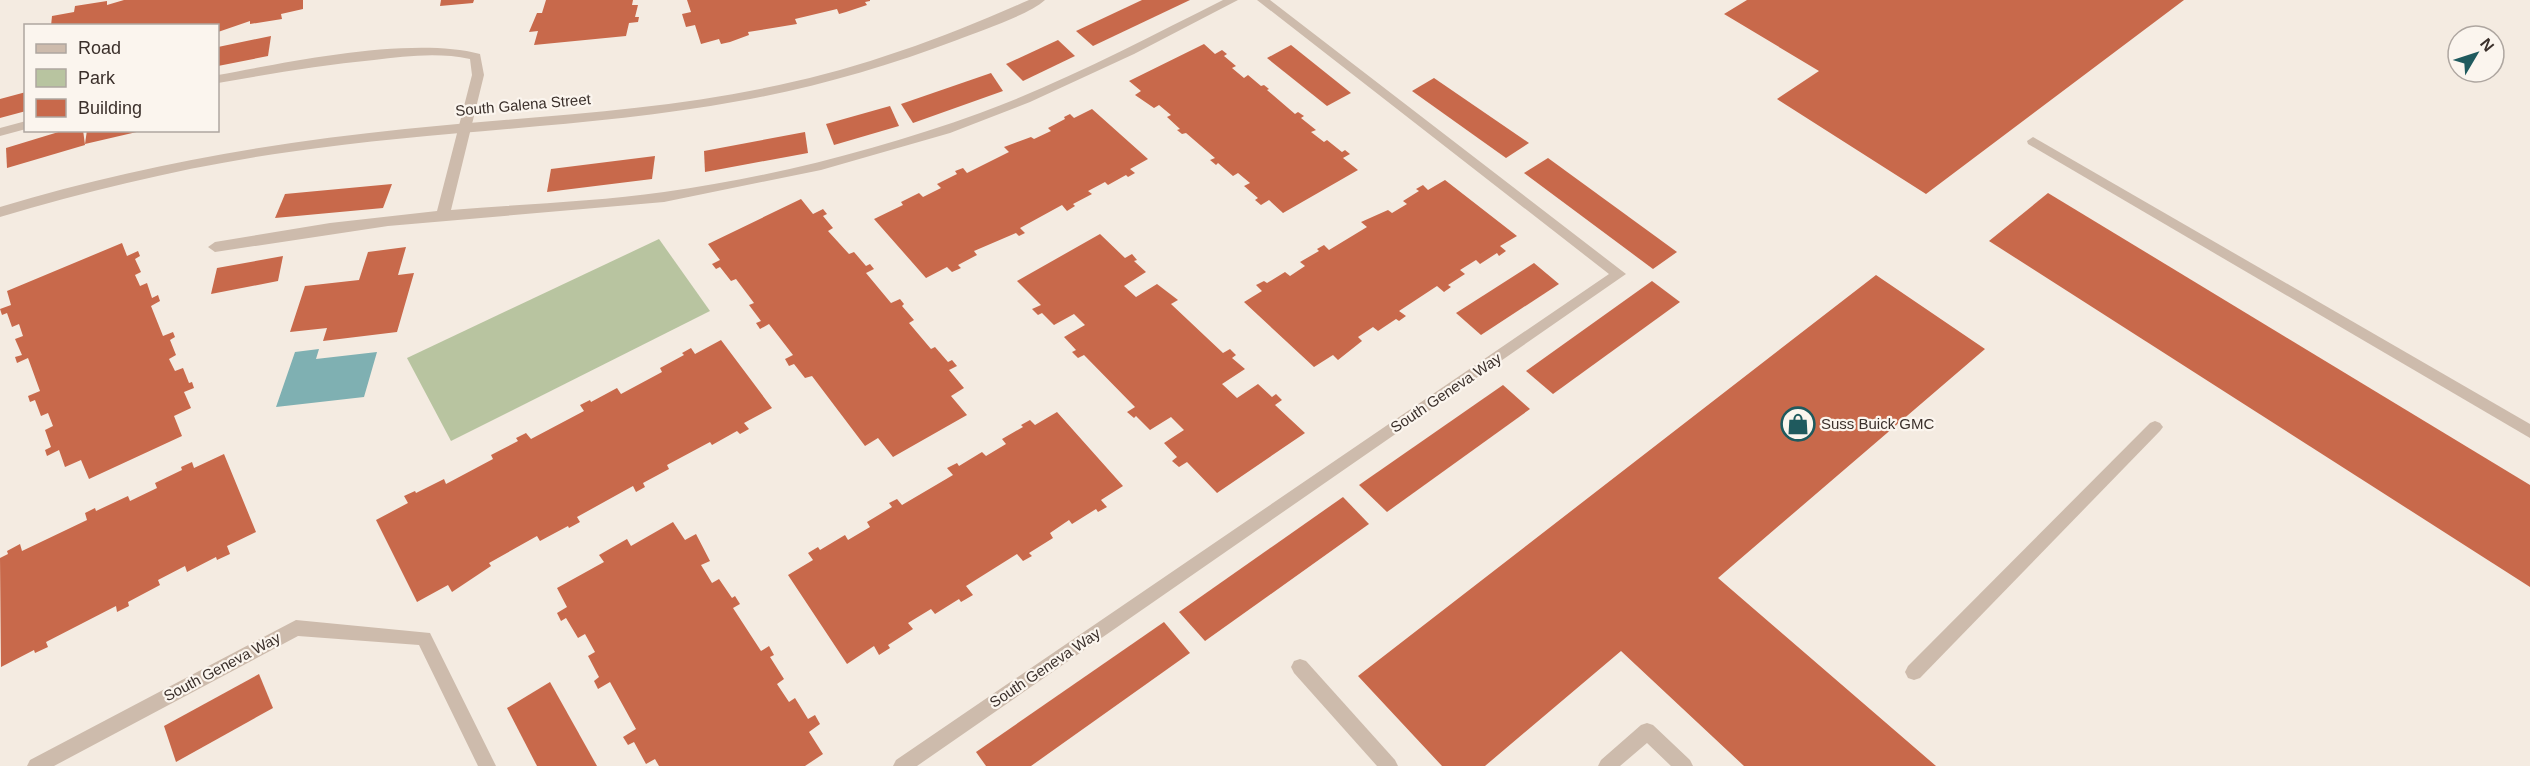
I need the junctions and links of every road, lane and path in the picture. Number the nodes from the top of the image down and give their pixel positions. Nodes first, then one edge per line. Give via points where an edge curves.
1 (1040, 0) edge
2 (1232, 0) edge
3 (1263, 0) edge
4 (219, 79) edge
5 (24, 126) edge
6 (466, 127) junction
7 (0, 132) edge
8 (2033, 141) dead end
9 (0, 212) edge
10 (443, 215) junction
11 (215, 247) dead end
12 (2155, 427) dead end
13 (2530, 432) edge
14 (1300, 667) dead end
15 (1914, 672) dead end
16 (36, 766) edge
17 (487, 766) edge
18 (902, 766) edge
19 (1389, 766) edge
20 (1607, 766) edge
21 (1684, 766) edge

1 - 6 street, South Galena Street via 933,46 786,88 650,110
2 - 10 street via 1024,100 873,152 693,193
3 - 18 street, South Geneva Way via 1619,274
4 - 6 street via 423,51 458,51 476,57 479,69
5 - 7 street
6 - 9 street, South Galena Street via 222,156 97,183
6 - 10 street
8 - 13 street
10 - 11 street
12 - 15 street
14 - 19 street
16 - 17 street, South Geneva Way via 296,628 424,638
20 - 21 street via 1647,731

